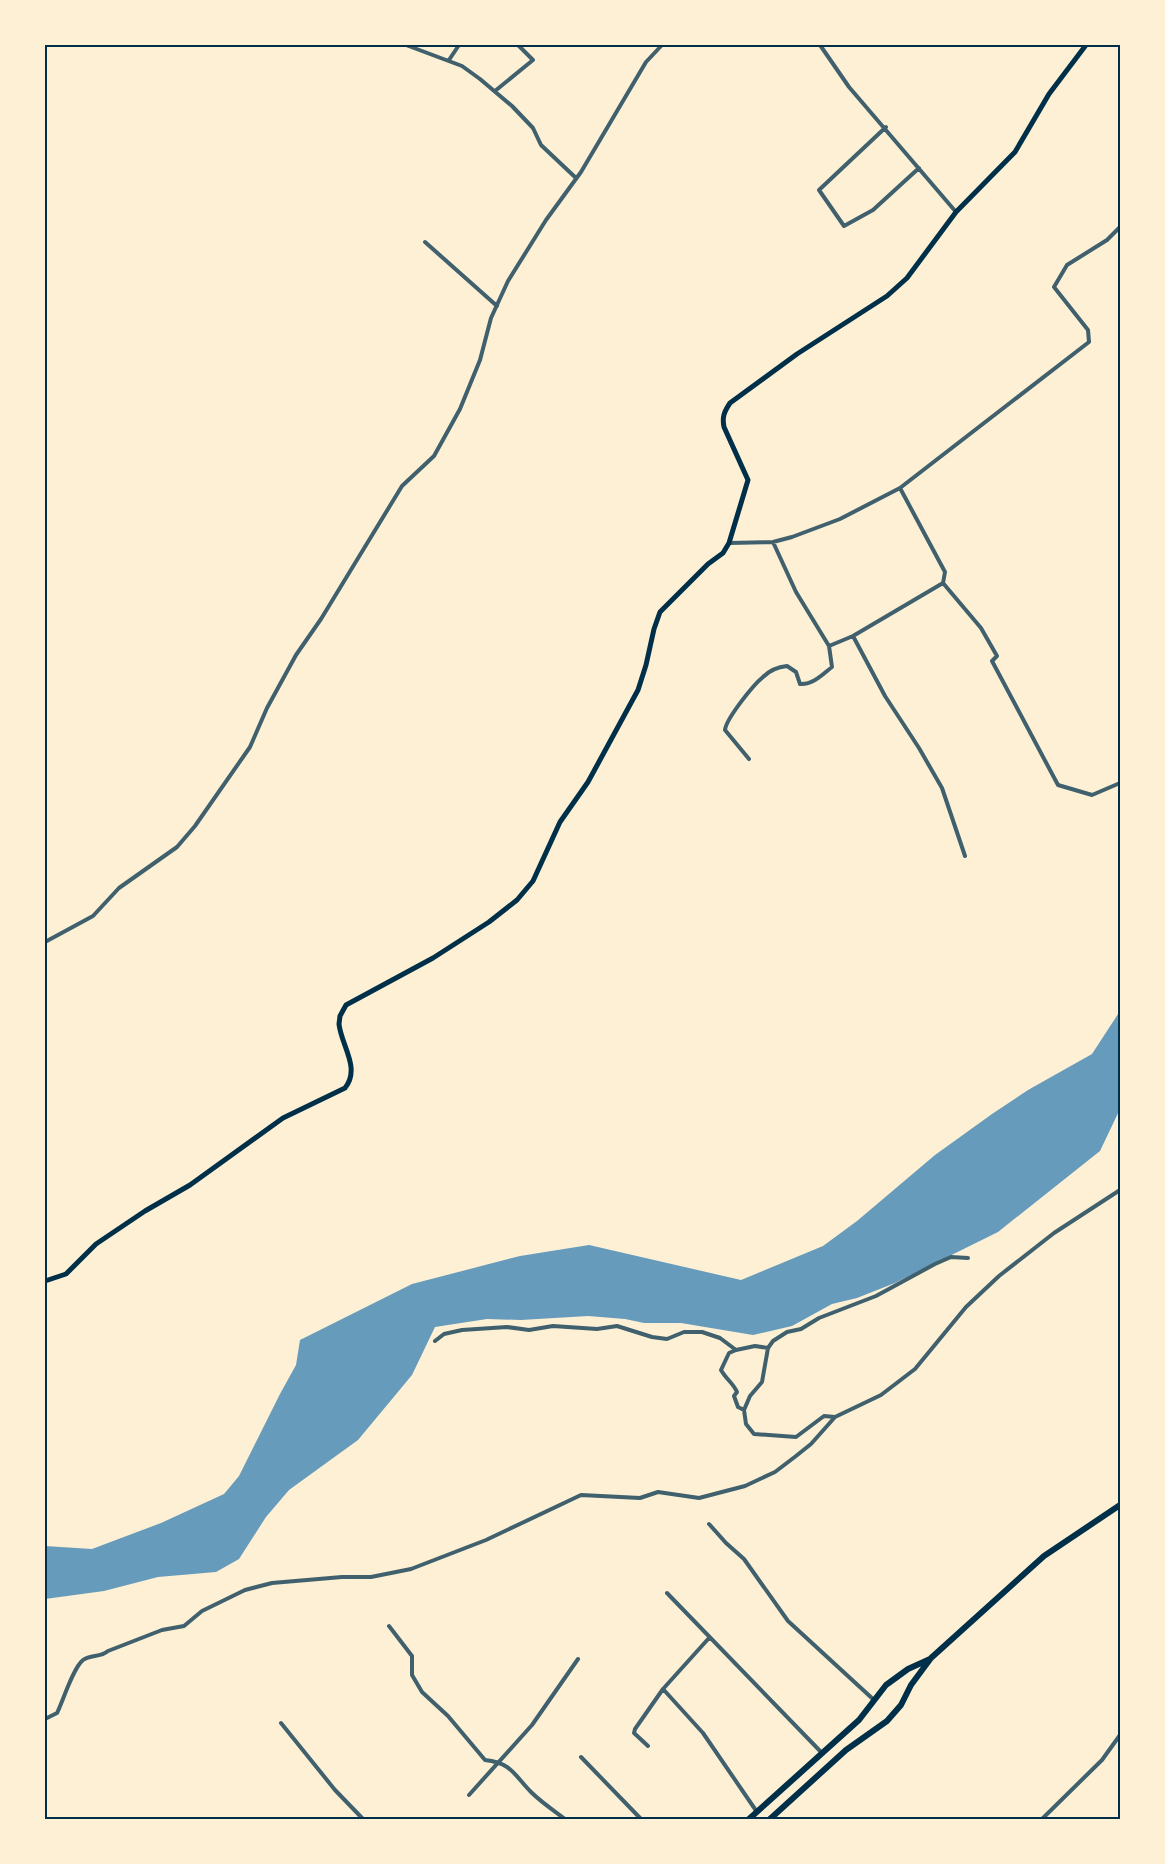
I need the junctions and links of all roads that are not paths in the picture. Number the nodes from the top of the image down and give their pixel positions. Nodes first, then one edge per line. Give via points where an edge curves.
1 (406, 45) edge
2 (459, 45) edge
3 (518, 45) edge
4 (662, 45) edge
5 (1086, 45) edge
6 (823, 46) edge
7 (449, 60) junction
8 (495, 91) junction
9 (886, 127) junction
10 (919, 168) junction
11 (576, 178) junction
12 (956, 212) junction
13 (1120, 226) edge
14 (424, 242) dead end
15 (497, 306) junction
16 (900, 488) junction
17 (773, 542) junction
18 (730, 543) junction
19 (943, 584) junction
20 (853, 636) junction
21 (829, 646) junction
22 (749, 759) dead end
23 (1120, 783) edge
24 (965, 856) dead end
25 (45, 942) edge
26 (1120, 1190) edge
27 (968, 1258) dead end
28 (45, 1281) edge
29 (435, 1340) dead end
30 (768, 1348) junction
31 (736, 1350) junction
32 (744, 1410) junction
33 (835, 1416) junction
34 (1120, 1504) edge
35 (709, 1524) dead end
36 (667, 1593) dead end
37 (389, 1626) dead end
38 (709, 1638) junction
39 (931, 1658) junction
40 (578, 1659) dead end
41 (663, 1689) junction
42 (874, 1700) junction
43 (45, 1719) edge
44 (281, 1723) dead end
45 (1120, 1735) edge
46 (648, 1746) dead end
47 (822, 1753) junction
48 (581, 1757) dead end
49 (500, 1762) junction
50 (469, 1795) dead end
51 (757, 1812) junction
52 (363, 1819) edge
53 (565, 1819) edge
54 (641, 1819) edge
55 (749, 1819) edge
56 (770, 1819) edge
57 (1042, 1819) edge

1 - 7 street
2 - 7 street
3 - 8 street via 533,60
4 - 11 street via 646,62
5 - 12 main road via 1048,94 1015,152
6 - 9 street via 849,87
7 - 8 street
8 - 11 street via 533,128 541,145
9 - 10 street
9 - 10 street via 819,190 844,226 873,210
10 - 12 street
11 - 15 street via 531,243
12 - 18 main road via 906,278 887,296 797,354 730,403 722,418 724,427 748,480
13 - 16 street via 1106,240 1067,265 1054,287 1088,330 1089,342
14 - 15 street
15 - 25 street via 460,409 434,456 402,486 296,655 250,747 195,826 177,847 119,888 93,916
16 - 17 street via 840,519
16 - 19 street via 945,572
17 - 18 street
17 - 21 street via 796,592
18 - 28 main road via 660,612 635,696 588,782 560,822 533,881 524,893 489,922 433,958 353,1000 342,1010 340,1032 351,1072 345,1088 283,1118 190,1185 96,1244 66,1274
19 - 20 street
19 - 23 street via 981,628 997,656 992,661 1058,785 1092,795
20 - 21 street
20 - 24 street via 884,696 942,788
21 - 22 street via 832,666 817,678 807,685 800,684 796,672 787,666 776,668 756,682 731,716 725,730
26 - 33 street via 1054,1233 999,1276 966,1307 915,1369 881,1395
27 - 30 street via 951,1258 935,1264 876,1296 787,1332
29 - 31 street via 444,1334 462,1330 617,1326 667,1339 684,1332 702,1332 720,1338
30 - 31 street via 755,1346
30 - 32 street via 762,1382 750,1396
31 - 32 street via 729,1352 721,1370 737,1392 734,1396 738,1407
32 - 33 street via 746,1424 754,1434 768,1436 796,1437 824,1416
33 - 43 street via 796,1456 775,1472 745,1486 699,1498 658,1492 640,1498 581,1494 486,1540 410,1570 371,1577 272,1583 245,1590 202,1611 184,1626 162,1630 108,1651 103,1656 84,1659 57,1714
34 - 39 highway via 1044,1556
35 - 42 street via 744,1559 788,1621
36 - 38 street
37 - 49 street via 412,1656 412,1675 422,1692 448,1716 485,1760
38 - 41 street
38 - 47 street
39 - 42 highway via 899,1675
39 - 56 highway via 887,1721 846,1750
40 - 49 street via 532,1725
41 - 46 street via 635,1729 634,1733
41 - 51 street via 703,1732
42 - 47 highway via 863,1717
44 - 52 street
45 - 57 street via 1102,1760
47 - 51 highway
48 - 54 street
49 - 50 street
49 - 53 street via 512,1769 531,1792
51 - 55 highway

